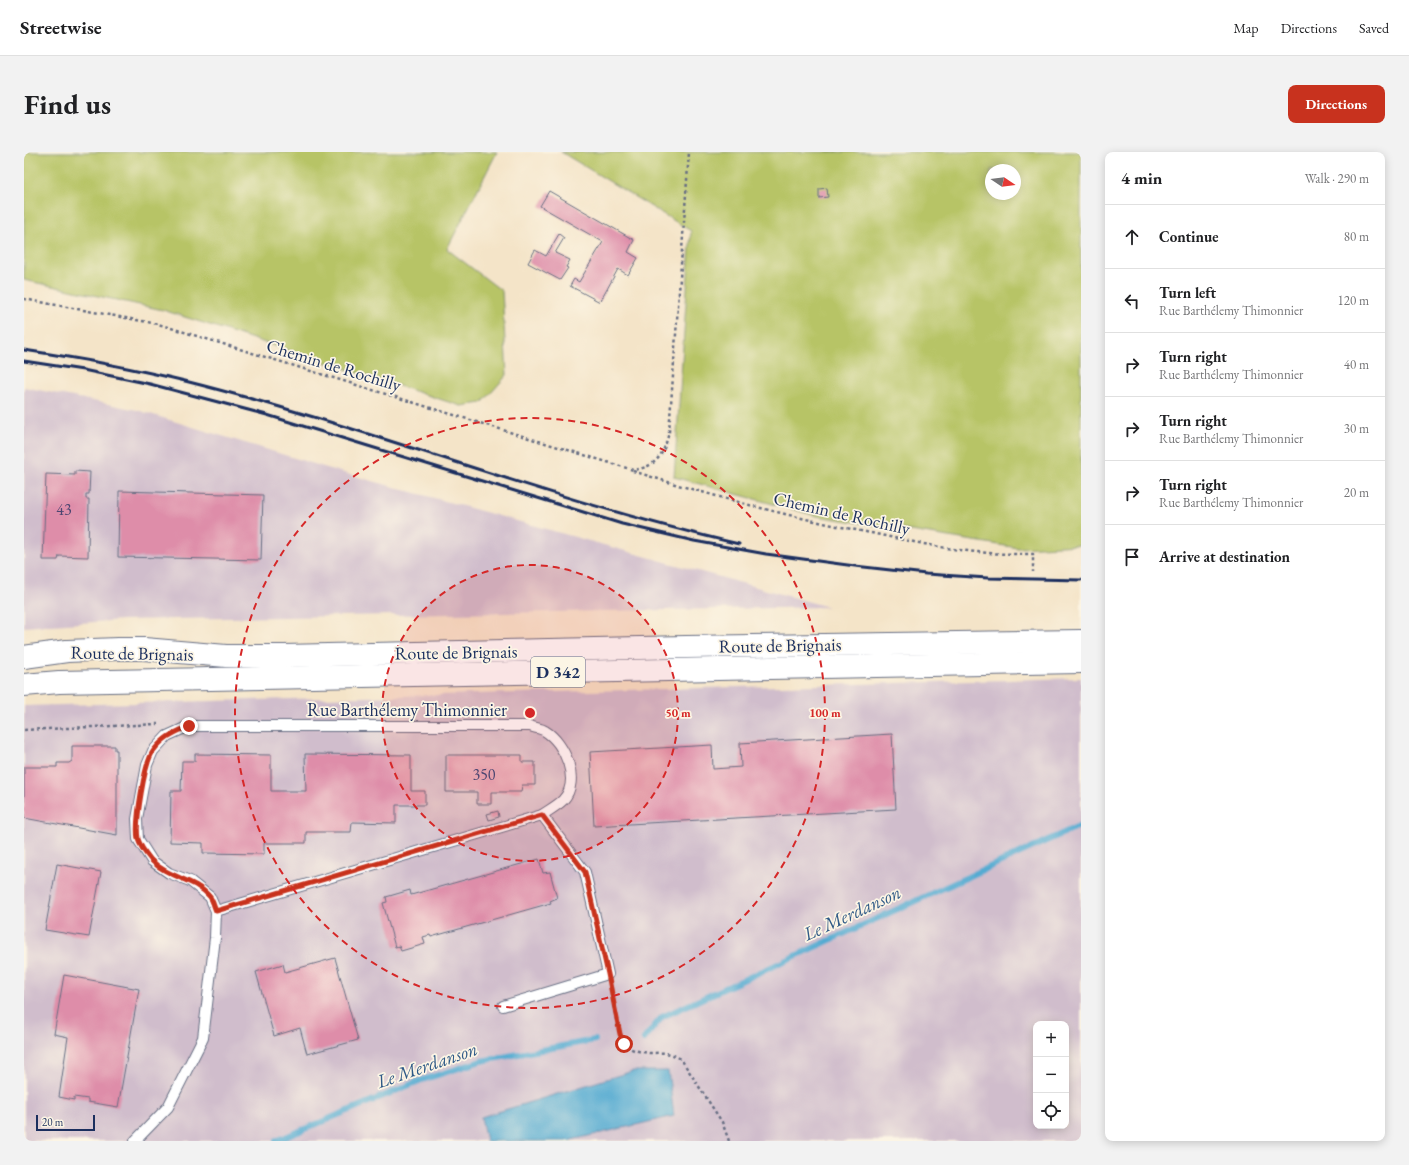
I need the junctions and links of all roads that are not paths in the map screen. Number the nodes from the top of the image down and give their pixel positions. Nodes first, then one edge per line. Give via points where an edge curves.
1 (1081, 641) edge
2 (24, 656) edge
3 (1081, 662) edge
4 (24, 685) edge
5 (542, 815) junction
6 (216, 911) junction
7 (503, 1006) dead end
8 (135, 1141) edge

1 - 2 main road, Route de Brignais / D 342 via 284,656 226,656 144,649 94,649
3 - 4 main road, Route de Brignais / D 342 via 59,682
5 - 6 lane, Rue Barthélemy Thimonnier
5 - 6 lane, Rue Barthélemy Thimonnier via 563,800 570,788 571,776 569,764 561,747 544,730 530,726 189,726 167,736 153,751 147,765 137,819 138,839 152,861 169,873 190,881 210,897
5 - 7 lane via 585,872 608,974
6 - 8 lane via 203,1038 168,1106

